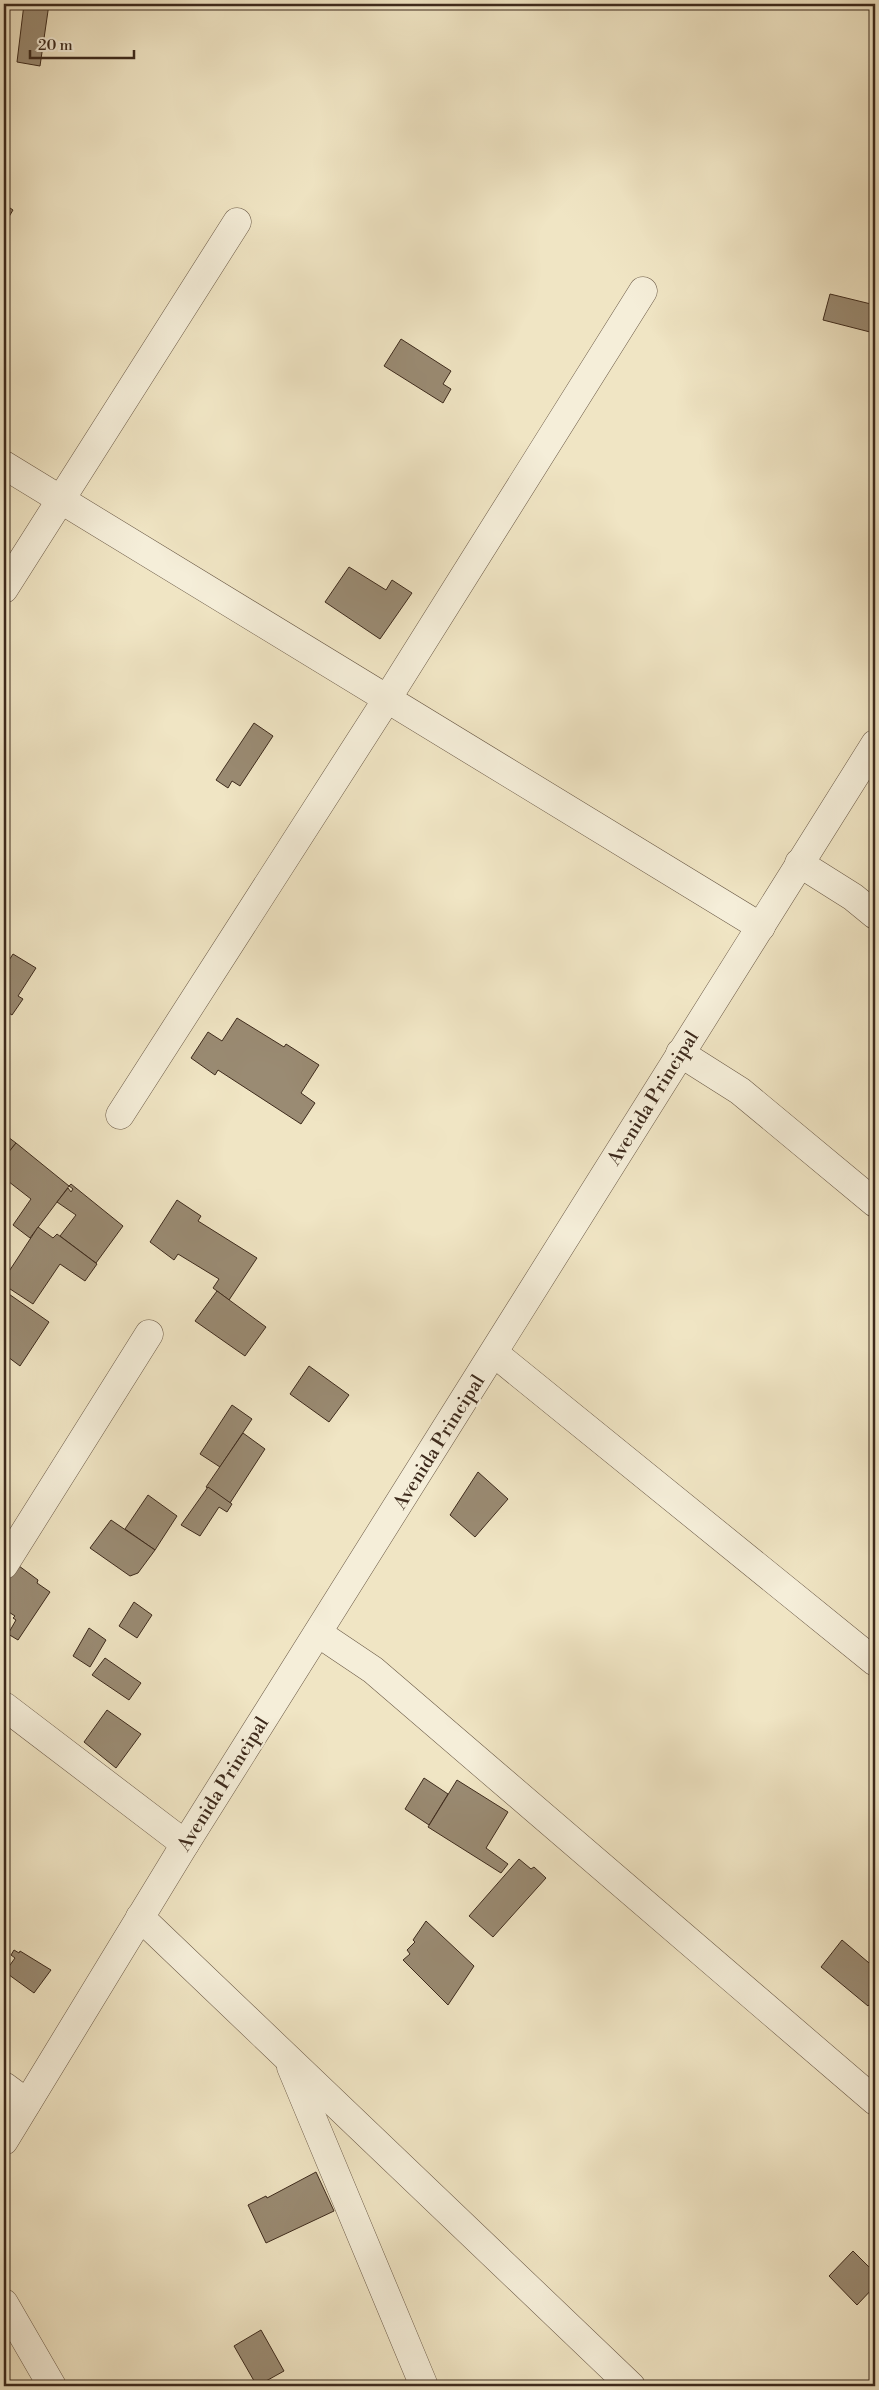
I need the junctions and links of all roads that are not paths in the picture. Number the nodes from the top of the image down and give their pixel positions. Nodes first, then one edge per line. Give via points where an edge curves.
1 (237, 222) dead end
2 (643, 291) dead end
3 (4, 465) edge
4 (61, 500) junction
5 (4, 589) edge
6 (387, 699) junction
7 (875, 744) edge
8 (799, 863) junction
9 (875, 915) edge
10 (761, 927) junction
11 (680, 1053) junction
12 (120, 1115) dead end
13 (875, 1203) edge
14 (149, 1334) dead end
15 (494, 1353) junction
16 (4, 1565) edge
17 (318, 1633) junction
18 (875, 1662) edge
19 (4, 1706) edge
20 (185, 1844) junction
21 (140, 1917) junction
22 (287, 2059) junction
23 (4, 2086) edge
24 (875, 2101) edge
25 (28, 2103) junction
26 (4, 2141) edge
27 (4, 2303) edge
28 (52, 2386) edge
29 (424, 2386) edge
30 (631, 2386) edge

1 - 4 street
2 - 6 street
3 - 4 street
4 - 5 street
4 - 6 street
6 - 10 street
6 - 12 street
7 - 8 street, Avenida Principal
8 - 9 street
8 - 10 street, Avenida Principal
10 - 11 street, Avenida Principal
11 - 13 street via 740,1091
11 - 15 street, Avenida Principal
14 - 16 street
15 - 17 street, Avenida Principal
15 - 18 street
17 - 20 street, Avenida Principal
17 - 24 street via 373,1670
19 - 20 street
20 - 21 street, Avenida Principal
21 - 22 street
21 - 25 street, Avenida Principal
22 - 29 street
22 - 30 street
23 - 25 street
25 - 26 street, Avenida Principal
27 - 28 street

